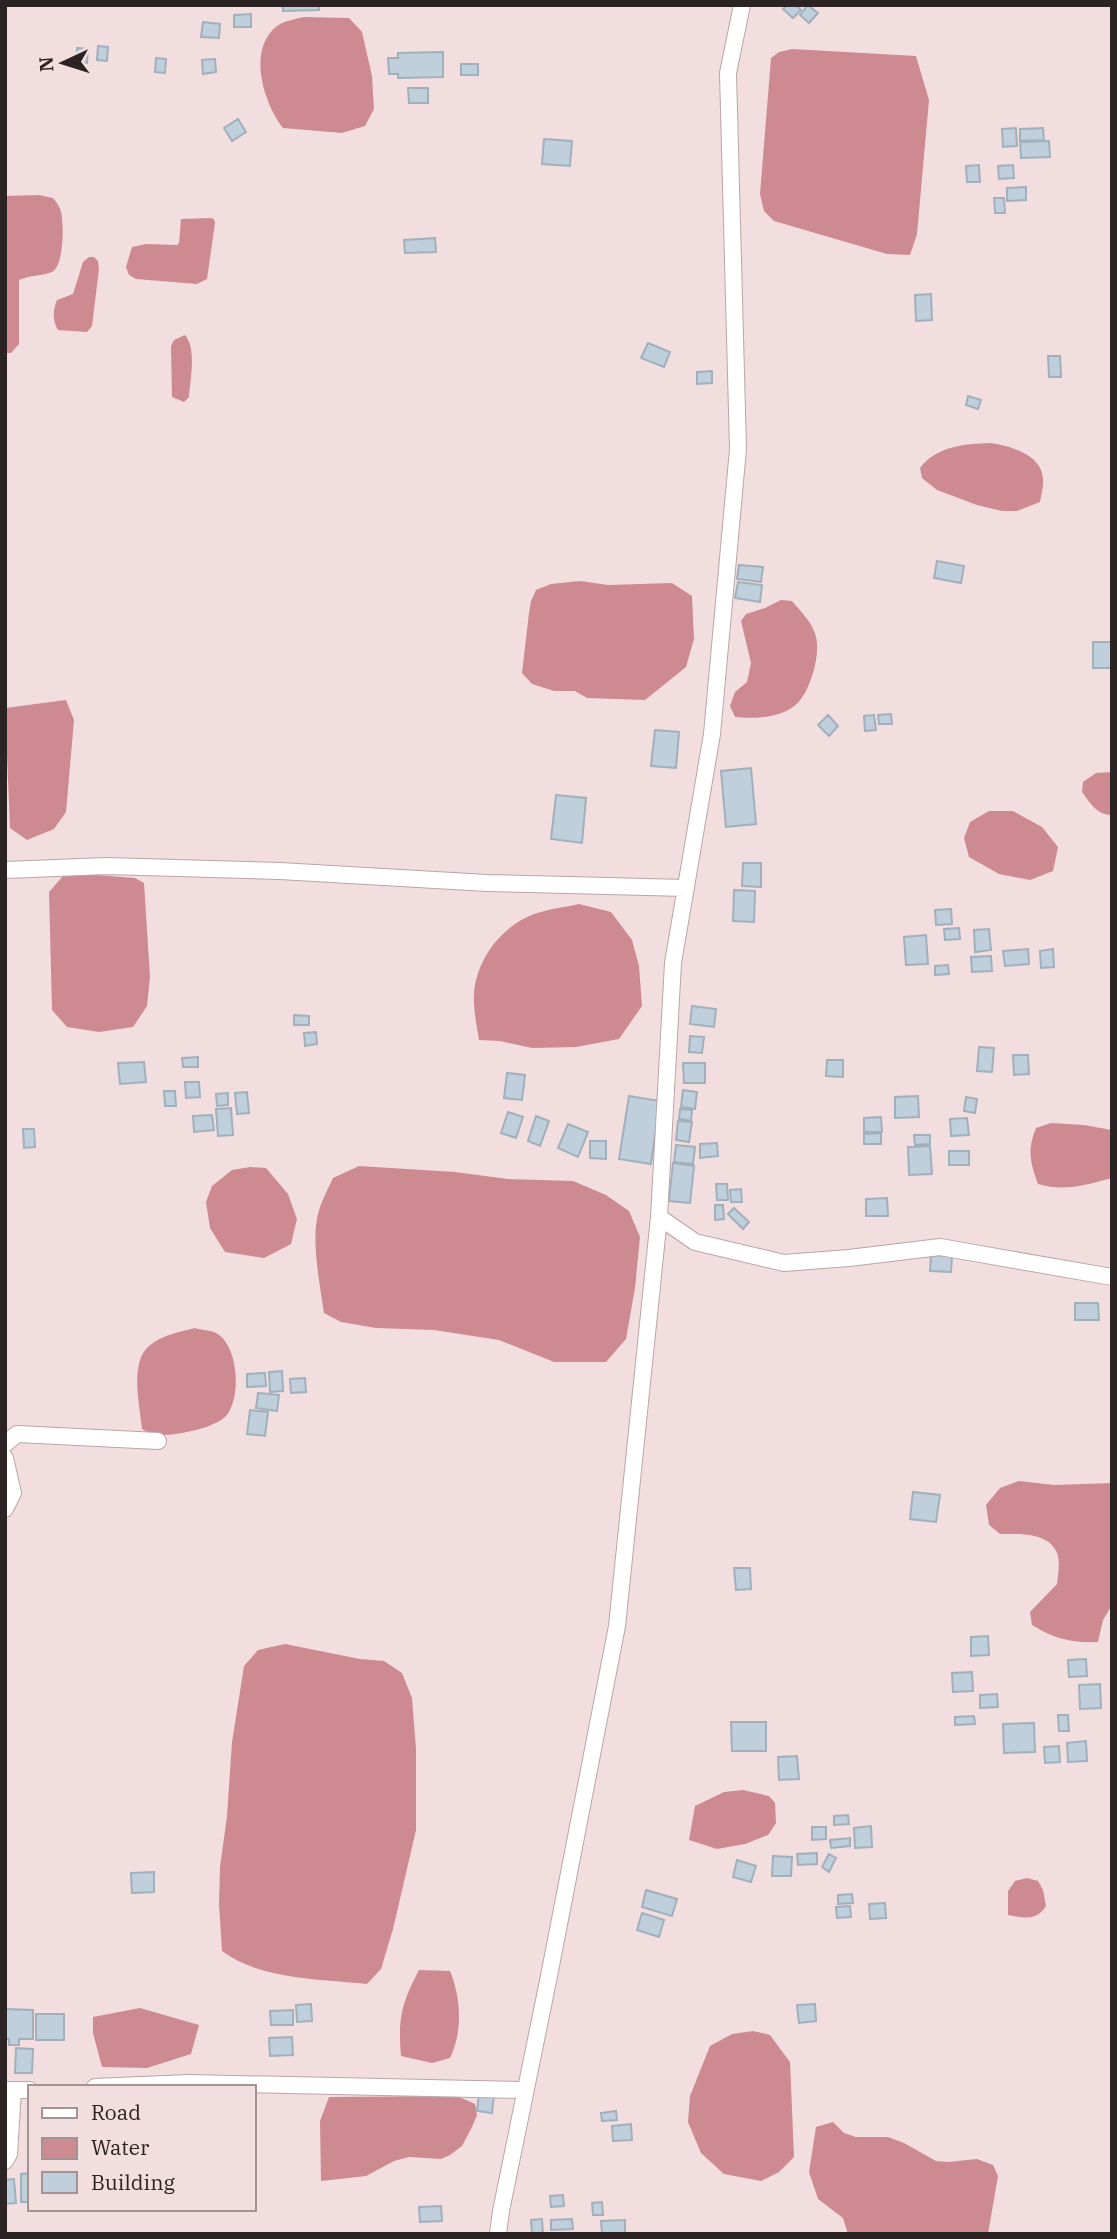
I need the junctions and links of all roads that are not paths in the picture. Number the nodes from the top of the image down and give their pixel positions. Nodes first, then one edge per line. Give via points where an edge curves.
1 (742, 5) edge
2 (5, 870) edge
3 (686, 888) junction
4 (659, 1217) junction
5 (1112, 1277) edge
6 (158, 1441) dead end
7 (5, 1444) edge
8 (5, 1458) edge
9 (5, 1509) edge
10 (142, 2085) edge
11 (16, 2090) edge
12 (524, 2090) junction
13 (5, 2161) edge
14 (498, 2234) edge

1 - 3 street via 728,73 738,449 712,734
2 - 3 street via 106,866
3 - 4 street via 673,963
4 - 5 street via 695,1242 784,1263 940,1247
4 - 12 street via 617,1626
6 - 7 street via 17,1434
8 - 9 street via 13,1493
10 - 12 street
11 - 13 street
12 - 14 street

